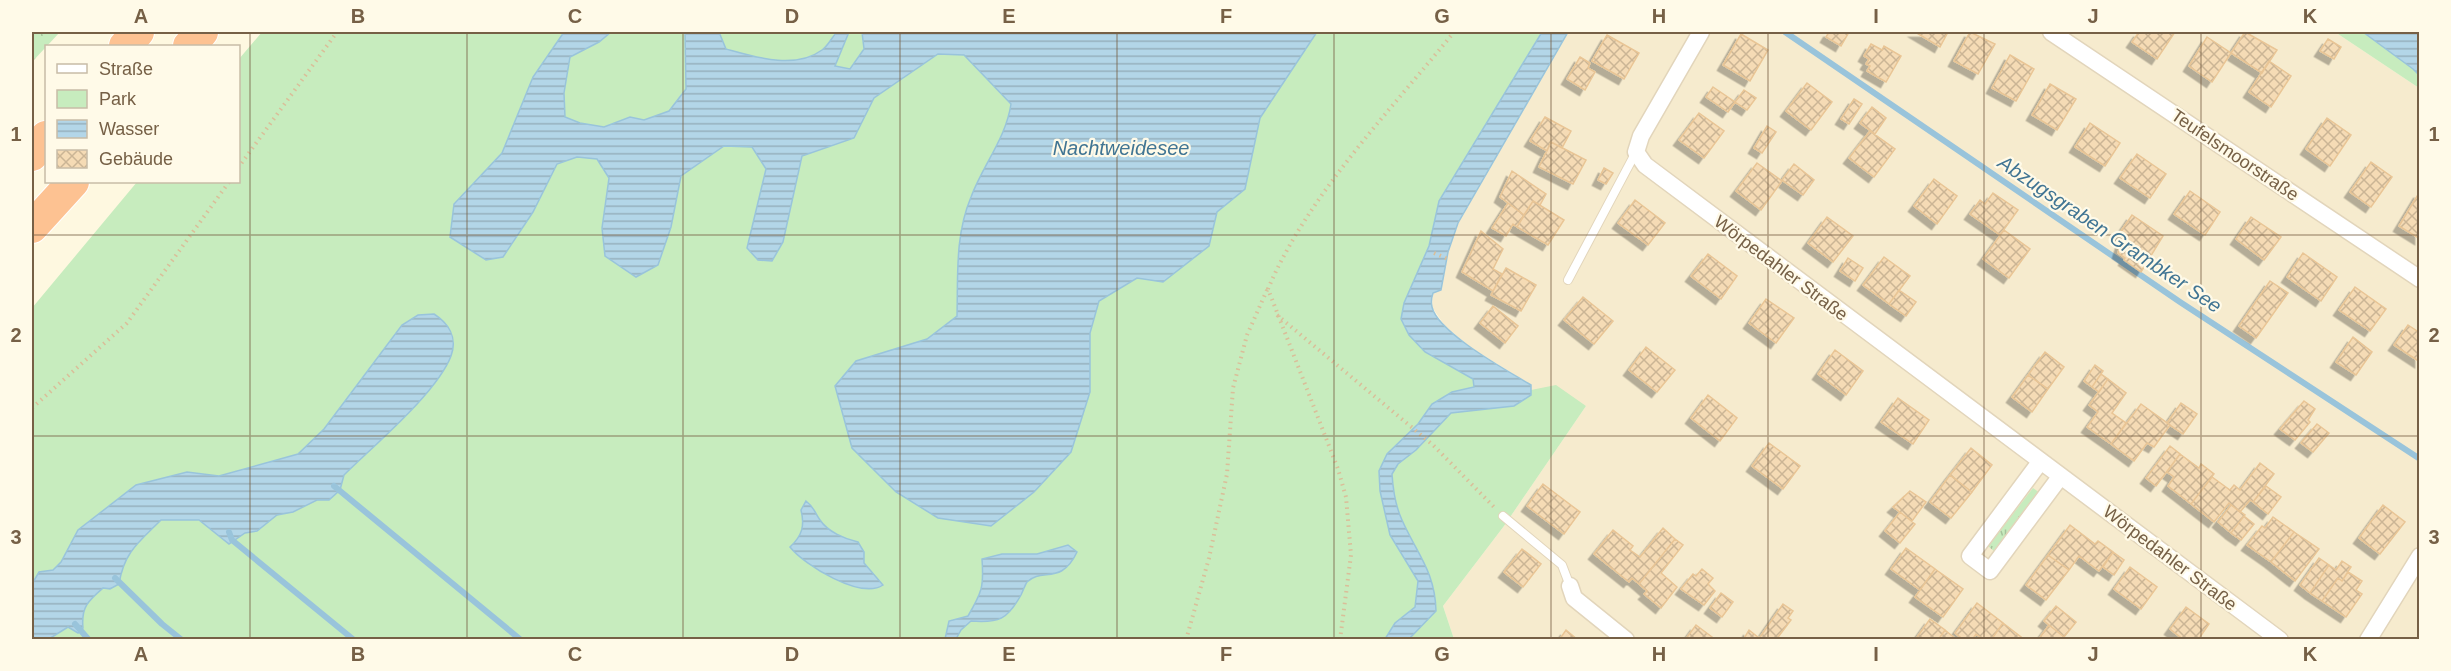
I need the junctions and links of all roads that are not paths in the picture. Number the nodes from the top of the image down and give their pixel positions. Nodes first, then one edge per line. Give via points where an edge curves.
1 (138, 32) edge
2 (202, 32) edge
3 (1701, 32) edge
4 (2051, 32) edge
5 (126, 45) edge
6 (190, 45) edge
7 (45, 138) edge
8 (1636, 152) junction
9 (32, 155) edge
10 (72, 183) edge
11 (32, 227) edge
12 (2420, 279) edge
13 (1568, 280) dead end
14 (2040, 462) junction
15 (2060, 477) junction
16 (1503, 516) road end
17 (2420, 556) edge
18 (1570, 586) joint
19 (1626, 639) edge
20 (2280, 639) edge
21 (2368, 639) edge

1 - 5 highway
2 - 6 highway
3 - 8 street via 1641,136
4 - 12 street, Teufelsmoorstraße
7 - 9 highway
8 - 13 lane
8 - 14 street, Wörpedahler Straße via 1646,165
10 - 11 highway
14 - 15 street, Wörpedahler Straße
14 - 15 street via 1970,556 1983,566 1990,571
15 - 20 street, Wörpedahler Straße
16 - 18 lane via 1562,565
17 - 21 street
18 - 19 street via 1574,598

